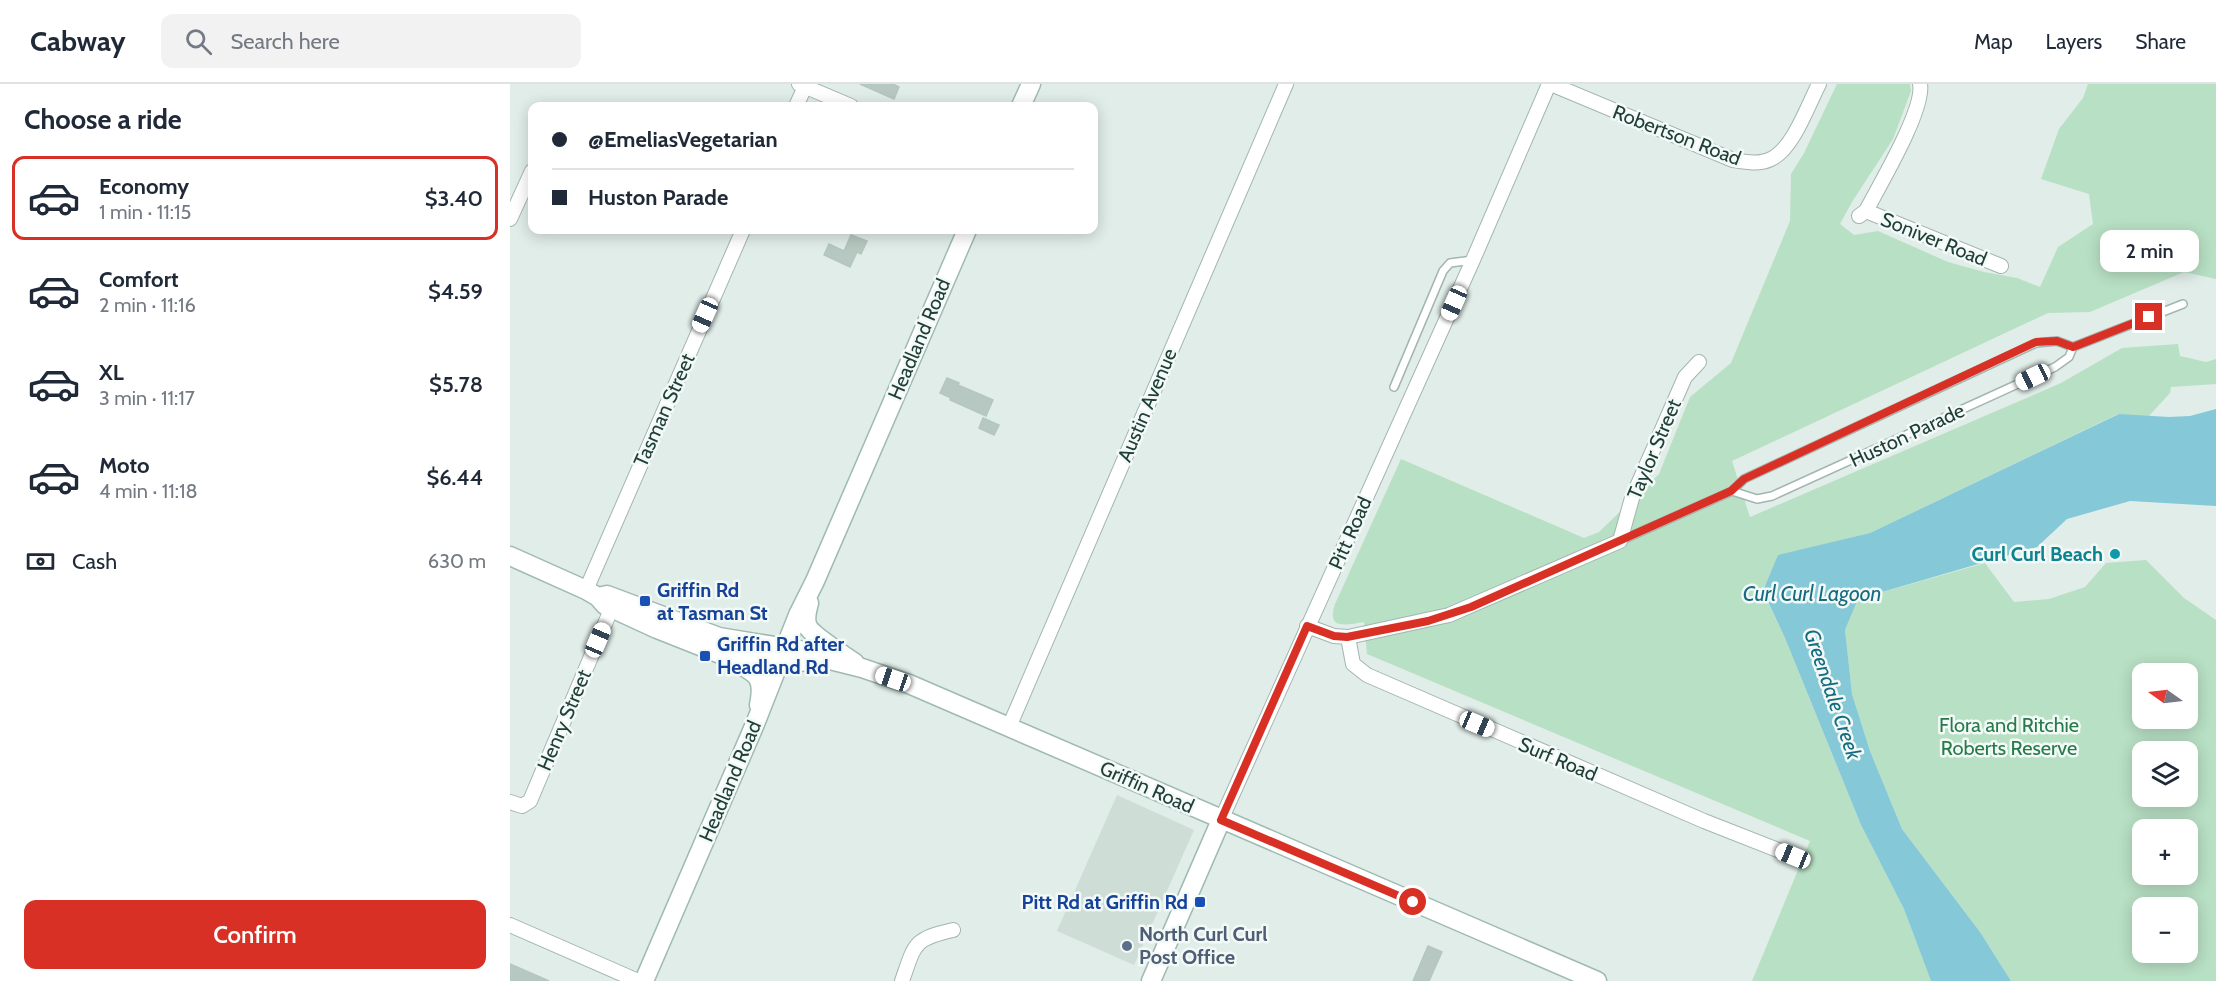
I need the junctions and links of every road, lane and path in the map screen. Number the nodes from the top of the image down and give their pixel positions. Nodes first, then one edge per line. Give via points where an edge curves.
1 (1031, 84) edge
2 (1286, 84) edge
3 (1550, 84) edge
4 (1819, 84) edge
5 (1920, 84) edge
6 (802, 85) edge
7 (797, 102) edge
8 (842, 102) edge
9 (1023, 102) edge
10 (528, 180) edge
11 (510, 219) edge
12 (740, 234) edge
13 (965, 234) edge
14 (1473, 260) junction
15 (2001, 266) dead end
16 (2183, 304) dead end
17 (2073, 347) junction
18 (1699, 362) dead end
19 (1394, 387) dead end
20 (1731, 491) junction
21 (1620, 541) junction
22 (510, 556) edge
23 (815, 581) junction
24 (603, 598) junction
25 (1307, 626) junction
26 (1347, 637) junction
27 (720, 654) junction
28 (783, 656) junction
29 (862, 668) junction
30 (755, 724) junction
31 (1009, 727) junction
32 (516, 804) edge
33 (1221, 820) junction
34 (1793, 856) dead end
35 (510, 925) edge
36 (953, 930) dead end
37 (638, 981) edge
38 (644, 981) edge
39 (902, 981) edge
40 (1151, 981) edge
41 (1597, 981) edge

1 - 9 main road
2 - 31 street, Austin Avenue
3 - 4 street, Robertson Road via 1733,160 1752,163 1772,159 1792,140
3 - 14 street, Pitt Road
5 - 15 street, Soniver Road via 1916,111 1863,214
6 - 7 street
6 - 8 street
10 - 11 street
12 - 24 street, Tasman Street
13 - 23 main road, Headland Road
14 - 19 lane via 1450,263 1443,271
14 - 25 street, Pitt Road
16 - 17 lane, Huston Parade
17 - 20 lane, Huston Parade via 2057,341 2036,342 1744,479
17 - 20 lane, Huston Parade via 2055,367 1772,496 1756,500
18 - 21 street, Taylor Street via 1685,377 1632,498
20 - 21 lane, Huston Parade
21 - 26 street, Huston Parade via 1449,615
22 - 24 main road, Griffin Road
23 - 28 main road, Headland Road
23 - 29 main road, Headland Road via 806,614 808,626
24 - 27 main road, Griffin Road via 657,629
24 - 28 main road, Griffin Road
24 - 32 street, Henry Street via 530,801
25 - 26 street, Huston Parade
25 - 33 street, Pitt Road
26 - 34 street, Surf Road via 1356,669 1376,680
27 - 28 main road, Griffin Road
27 - 30 main road via 760,681 762,691
28 - 29 main road, Griffin Road via 826,659
28 - 30 main road, Headland Road
29 - 31 main road, Griffin Road
30 - 38 main road, Headland Road
31 - 33 main road, Griffin Road
33 - 40 main road, Pitt Road
33 - 41 main road, Griffin Road
35 - 37 street
36 - 39 street via 930,935 915,945

